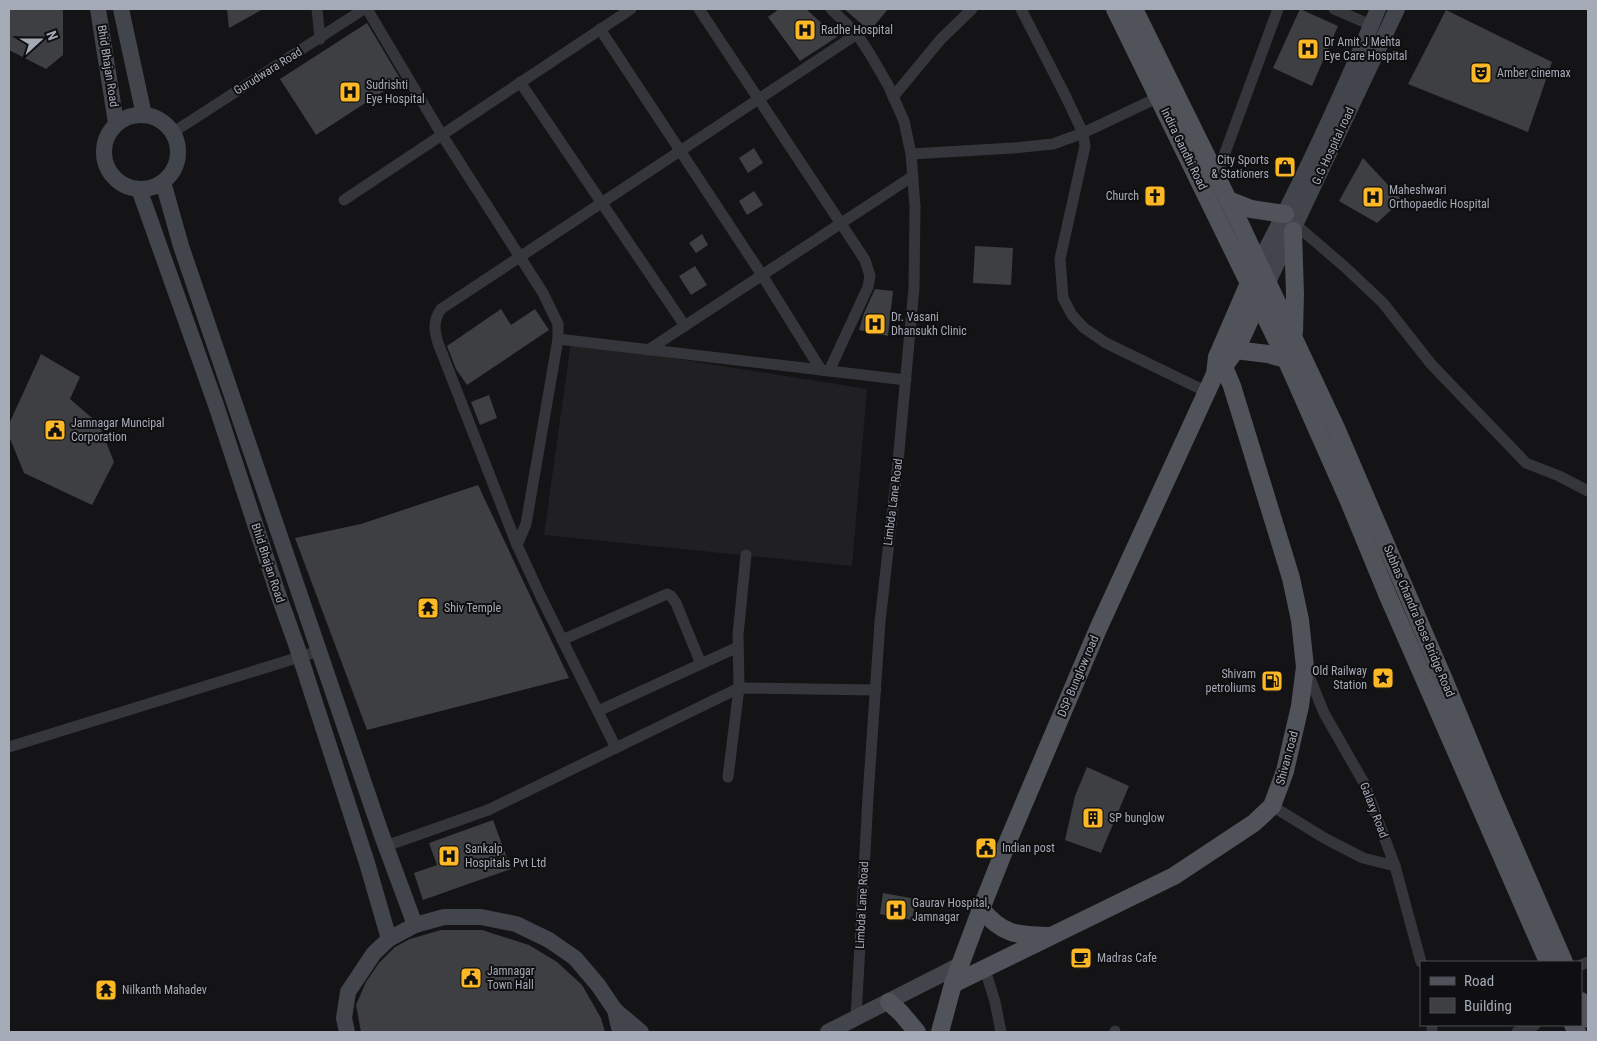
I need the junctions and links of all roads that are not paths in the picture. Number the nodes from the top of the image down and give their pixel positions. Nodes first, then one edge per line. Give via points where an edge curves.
1 (98, 9) edge
2 (121, 9) edge
3 (317, 9) edge
4 (365, 9) edge
5 (631, 9) edge
6 (698, 9) edge
7 (831, 9) edge
8 (972, 9) edge
9 (1020, 9) edge
10 (1115, 9) edge
11 (1278, 9) edge
12 (1334, 9) edge
13 (1378, 9) edge
14 (1396, 9) edge
15 (1138, 11) edge
16 (1371, 25) junction
17 (600, 29) junction
18 (857, 34) junction
19 (320, 38) junction
20 (520, 82) junction
21 (893, 97) junction
22 (1158, 97) junction
23 (759, 99) junction
24 (144, 115) junction
25 (116, 123) junction
26 (172, 133) junction
27 (1083, 134) junction
28 (442, 135) junction
29 (680, 151) junction
30 (912, 154) junction
31 (913, 176) junction
32 (1216, 177) junction
33 (163, 182) junction
34 (139, 189) junction
35 (344, 200) dead end
36 (1228, 200) junction
37 (602, 204) junction
38 (1291, 223) junction
39 (840, 224) junction
40 (520, 257) junction
41 (1259, 263) junction
42 (762, 275) junction
43 (1257, 288) junction
44 (685, 326) junction
45 (1294, 337) junction
46 (558, 339) junction
47 (648, 350) junction
48 (1235, 350) junction
49 (1286, 359) junction
50 (1219, 366) junction
51 (825, 371) junction
52 (906, 380) junction
53 (1207, 392) junction
54 (1588, 491) edge
55 (517, 545) junction
56 (746, 555) dead end
57 (562, 640) junction
58 (738, 647) junction
59 (319, 651) junction
60 (300, 657) junction
61 (701, 664) junction
62 (1305, 667) junction
63 (739, 688) junction
64 (876, 690) junction
65 (598, 712) junction
66 (9, 748) edge
67 (616, 748) junction
68 (728, 777) dead end
69 (1272, 806) junction
70 (386, 846) junction
71 (1395, 866) junction
72 (981, 909) junction
73 (416, 925) junction
74 (1052, 936) junction
75 (389, 939) junction
76 (1421, 961) edge
77 (1548, 961) edge
78 (1564, 961) edge
79 (960, 965) junction
80 (985, 969) junction
81 (953, 984) junction
82 (889, 1002) junction
83 (1582, 1004) edge
84 (615, 1010) junction
85 (1588, 1019) edge
86 (850, 1024) edge
87 (1532, 1026) edge
88 (347, 1032) edge
89 (620, 1032) edge
90 (641, 1032) edge
91 (828, 1032) edge
92 (917, 1032) edge
93 (940, 1032) edge
94 (1001, 1032) edge
95 (1517, 1032) edge

1 - 25 main road, Bhid Bhajan Road
2 - 24 main road, Bhid Bhajan Road
3 - 19 street
4 - 19 street, Gurudwara Road
4 - 28 street
5 - 17 street
6 - 23 street
7 - 18 street, Limbda Lane Road
8 - 21 street
9 - 27 street
10 - 22 main road, Indira Gandhi Road
11 - 32 street
12 - 16 street
13 - 16 main road, G.G Hospital road
14 - 38 main road, G.G Hospital road
15 - 32 main road, Indira Gandhi Road
16 - 38 main road, G.G Hospital road via 1323,135
17 - 20 street
17 - 29 street
18 - 21 street, Limbda Lane Road
18 - 23 street
19 - 26 street, Gurudwara Road
20 - 28 street
20 - 37 street
21 - 30 street, Limbda Lane Road via 904,121
22 - 27 street
22 - 43 main road, Indira Gandhi Road
23 - 29 street
23 - 39 street
24 - 25 main road via 126,117
24 - 26 main road via 160,120
25 - 34 main road via 104,144 108,169 116,180
26 - 33 main road via 178,149 177,161
27 - 30 street via 1053,144
27 - 53 street via 1085,146 1060,259 1064,298 1072,315 1084,328 1106,342
28 - 35 street
28 - 40 street
29 - 37 street
29 - 42 street
30 - 31 street, Limbda Lane Road
31 - 39 street
31 - 52 street, Limbda Lane Road via 914,288
32 - 36 main road, Indira Gandhi Road
33 - 34 main road via 152,188
33 - 59 main road, Bhid Bhajan Road via 181,246
34 - 60 main road, Bhid Bhajan Road via 216,405
36 - 38 main road
36 - 41 main road, Indira Gandhi Road
37 - 40 street
37 - 44 street
38 - 41 main road, G.G Hospital road
38 - 43 main road, G.G Hospital road
38 - 45 main road
38 - 54 street via 1383,303 1431,364 1526,463
39 - 42 street
39 - 51 street via 865,260 870,276 868,287
40 - 46 street via 553,310 558,324
40 - 55 street via 441,310 434,328
41 - 43 main road, DSP Bunglow road
42 - 44 street
42 - 51 street
43 - 45 main road, Subhas Chandra Bose Bridge Road
43 - 48 main road, DSP Bunglow road
43 - 49 main road, Subhas Chandra Bose Bridge Road
43 - 50 main road, DSP Bunglow road
44 - 47 street
45 - 78 main road, Subhas Chandra Bose Bridge Road via 1446,682 1492,799
46 - 47 street
46 - 55 street via 526,524
47 - 51 street
48 - 49 main road
48 - 50 main road, DSP Bunglow road
49 - 77 main road, Subhas Chandra Bose Bridge Road
50 - 53 main road, DSP Bunglow road
50 - 62 main road, Shivan road via 1232,386 1291,578
51 - 52 street
52 - 64 street, Limbda Lane Road via 886,557
53 - 72 main road, DSP Bunglow road via 1098,629
55 - 57 street
56 - 58 street
57 - 61 street via 667,594 676,603
57 - 65 street
58 - 61 street
58 - 63 street
59 - 60 street
59 - 70 main road, Bhid Bhajan Road
60 - 66 street
60 - 75 main road, Bhid Bhajan Road
61 - 65 street
62 - 69 main road, Shivan road via 1285,771
62 - 71 street, Galaxy Road via 1324,713 1364,783
63 - 64 street
63 - 67 street
63 - 68 street
64 - 86 street, Limbda Lane Road
65 - 67 street
67 - 70 street via 488,810
69 - 71 street via 1363,858
69 - 74 main road, Shivan road via 1254,823 1174,876
70 - 73 main road, Bhid Bhajan Road
71 - 76 street, Galaxy Road
72 - 74 main road via 1004,930 1021,935
72 - 79 main road, DSP Bunglow road
73 - 75 main road
73 - 84 main road via 444,917 480,917 516,924 549,940 575,958
74 - 80 main road, Shivan road
75 - 88 main road via 374,952 348,992 344,1018
79 - 81 main road, DSP Bunglow road
79 - 82 main road
80 - 81 main road, Shivan road
80 - 94 street
81 - 93 main road, DSP Bunglow road
82 - 86 main road
82 - 92 main road
83 - 85 main road
84 - 89 main road
84 - 90 main road
86 - 91 main road
87 - 95 street

